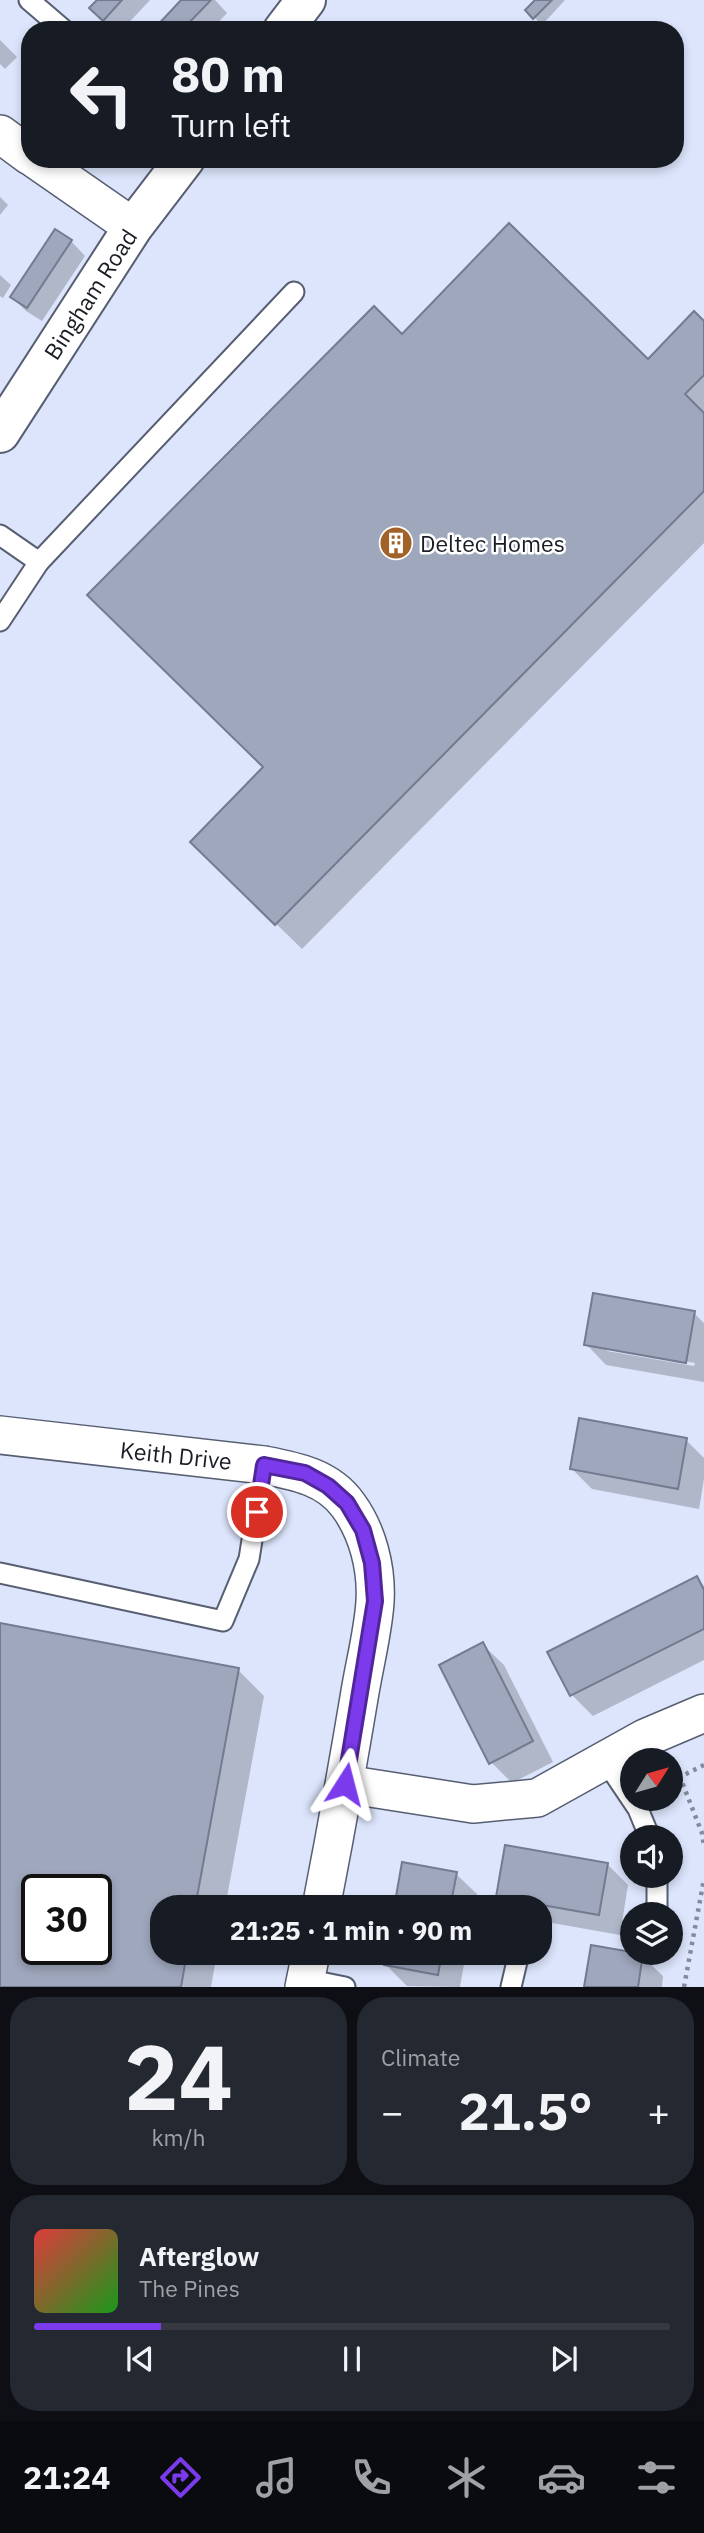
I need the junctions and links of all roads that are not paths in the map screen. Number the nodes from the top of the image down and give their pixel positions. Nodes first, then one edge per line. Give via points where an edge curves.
1 (29, 0) edge
2 (306, 0) edge
3 (54, 21) edge
4 (290, 21) edge
5 (0, 134) edge
6 (21, 149) edge
7 (48, 168) edge
8 (178, 168) edge
9 (133, 228) junction
10 (294, 292) dead end
11 (0, 433) edge
12 (0, 535) edge
13 (39, 562) junction
14 (0, 621) edge
15 (0, 1436) edge
16 (264, 1465) junction
17 (0, 1573) edge
18 (704, 1713) edge
19 (604, 1760) junction
20 (345, 1784) junction
21 (645, 1825) edge
22 (324, 1895) edge
23 (516, 1965) edge
24 (306, 1973) edge
25 (345, 1987) edge
26 (511, 1987) edge

1 - 3 lane
2 - 4 street
5 - 6 street
7 - 9 street
8 - 9 street, Bingham Road
9 - 11 street, Bingham Road
10 - 13 lane
12 - 13 lane
13 - 14 lane
15 - 16 street, Keith Drive
16 - 17 lane via 249,1559 223,1621
16 - 20 street, Keith Drive via 305,1473 347,1503 363,1530 372,1563 375,1601
18 - 19 street
19 - 20 street via 537,1798 473,1804
19 - 21 lane
20 - 22 street, Keith Drive
23 - 26 lane
24 - 25 lane

